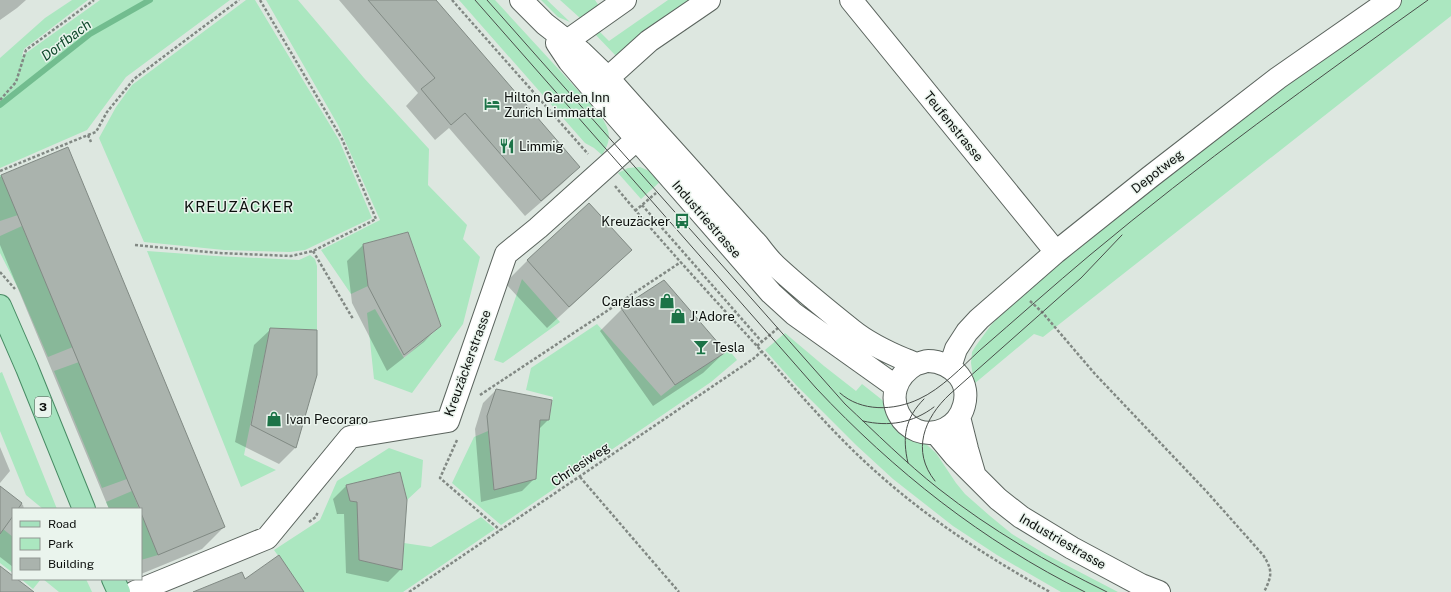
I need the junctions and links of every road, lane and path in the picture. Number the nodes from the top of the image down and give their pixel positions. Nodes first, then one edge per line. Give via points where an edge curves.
1 (94, 0) edge
2 (239, 0) edge
3 (260, 0) edge
4 (452, 0) edge
5 (521, 0) edge
6 (626, 0) edge
7 (709, 0) edge
8 (851, 0) edge
9 (1390, 0) edge
10 (545, 24) junction
11 (567, 41) junction
12 (608, 78) junction
13 (0, 100) edge
14 (88, 135) junction
15 (636, 140) junction
16 (91, 142) dead end
17 (589, 155) dead end
18 (0, 171) edge
19 (614, 185) dead end
20 (642, 205) dead end
21 (659, 218) dead end
22 (655, 221) junction
23 (135, 245) dead end
24 (313, 251) junction
25 (1056, 252) junction
26 (680, 262) junction
27 (0, 272) edge
28 (1017, 286) junction
29 (14, 288) dead end
30 (0, 306) edge
31 (353, 319) dead end
32 (756, 328) dead end
33 (753, 330) junction
34 (762, 342) dead end
35 (761, 352) junction
36 (916, 364) junction
37 (950, 367) junction
38 (895, 386) junction
39 (480, 396) dead end
40 (959, 417) junction
41 (935, 432) junction
42 (459, 435) dead end
43 (580, 476) junction
44 (975, 476) junction
45 (84, 508) edge
46 (500, 530) junction
47 (113, 580) edge
48 (119, 592) edge
49 (135, 592) edge
50 (410, 592) edge
51 (679, 592) edge
52 (1050, 592) edge
53 (1159, 592) edge
54 (1264, 592) edge

1 - 13 path via 26,50 16,82
2 - 14 path via 134,78 96,132
3 - 24 path via 342,139 376,219
4 - 17 path
5 - 10 street, Industriestrasse
6 - 11 street
7 - 12 street via 649,41
8 - 25 street, Teufenstrasse
9 - 25 street, Depotweg via 1278,78
10 - 11 street, Industriestrasse
10 - 15 street, Industriestrasse via 570,61
11 - 12 street, Industriestrasse
12 - 36 street, Industriestrasse via 776,266 854,332 878,347
14 - 16 path
14 - 18 path
15 - 38 street, Industriestrasse via 771,293 794,314
15 - 49 street, Kreuzäckerstrasse via 506,254 448,421 350,437 267,538
19 - 26 path
20 - 22 path
21 - 22 path
22 - 33 path
23 - 24 path via 220,253 291,256
24 - 31 path
25 - 28 street, Depotweg
26 - 35 path
26 - 39 path
27 - 29 path
28 - 37 street, Depotweg via 967,332 956,349
28 - 54 path via 1263,555 1269,564 1271,578
30 - 45 main road, 3
32 - 33 path
33 - 34 path
35 - 43 path, Chriesiweg
35 - 52 path via 834,432 874,470 929,515 978,550
36 - 37 street, Industriestrasse via 940,362
36 - 38 street via 907,369
37 - 40 street via 963,382 966,395
38 - 41 street via 895,407 904,422 915,430
40 - 41 street via 945,429
40 - 44 street, Industriestrasse
41 - 44 street, Industriestrasse
42 - 46 path via 440,478
43 - 46 path, Chriesiweg
43 - 51 path
44 - 53 street, Industriestrasse via 998,500 1047,534 1141,585
46 - 50 path, Chriesiweg
47 - 48 main road

